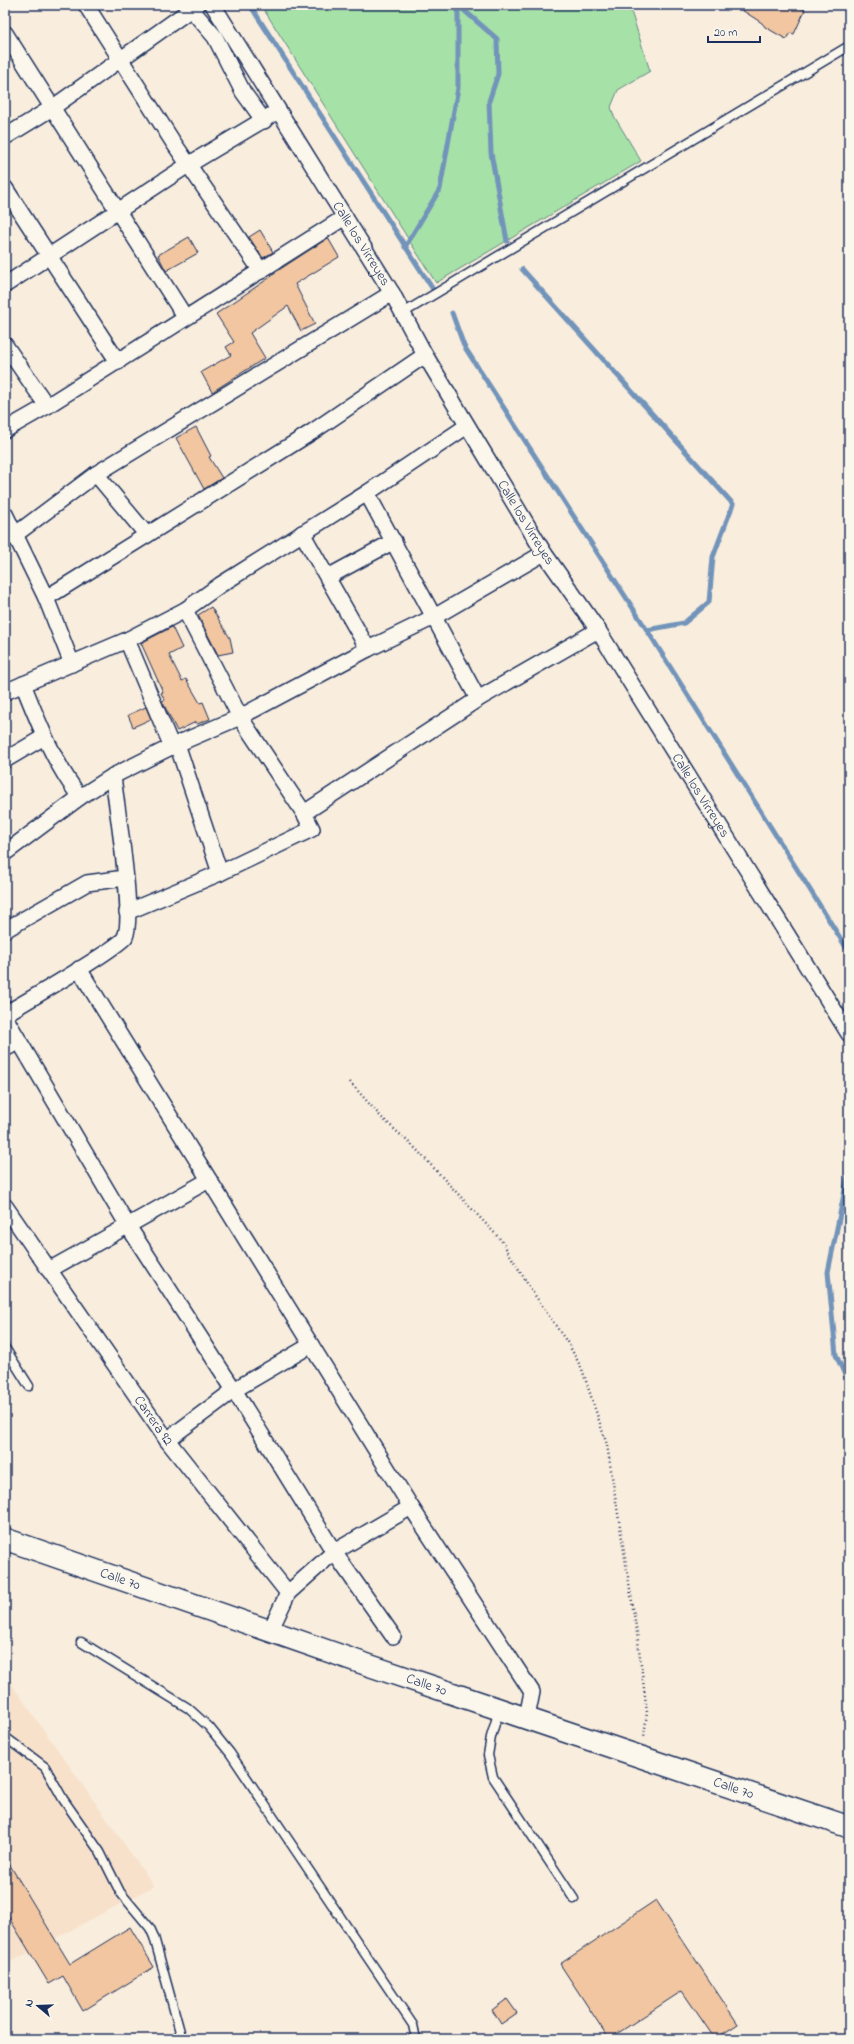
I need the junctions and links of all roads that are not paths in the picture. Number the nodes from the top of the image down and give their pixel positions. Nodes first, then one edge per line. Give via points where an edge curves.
1 (86, 5) edge
2 (213, 5) edge
3 (194, 7) edge
4 (5, 33) edge
5 (849, 46) edge
6 (120, 60) junction
7 (247, 63) junction
8 (232, 70) junction
9 (52, 108) junction
10 (278, 111) junction
11 (264, 121) junction
12 (5, 137) edge
13 (188, 165) junction
14 (5, 188) edge
15 (117, 212) junction
16 (344, 217) junction
17 (49, 258) junction
18 (261, 272) junction
19 (5, 285) edge
20 (392, 293) junction
21 (403, 313) junction
22 (185, 317) junction
23 (5, 345) edge
24 (425, 355) junction
25 (118, 362) junction
26 (47, 406) junction
27 (467, 426) junction
28 (5, 430) edge
29 (96, 474) junction
30 (367, 493) junction
31 (5, 514) edge
32 (302, 533) junction
33 (147, 535) junction
34 (11, 537) edge
35 (394, 541) junction
36 (544, 553) junction
37 (328, 577) junction
38 (46, 598) junction
39 (185, 610) junction
40 (434, 617) junction
41 (598, 630) junction
42 (127, 640) junction
43 (368, 648) junction
44 (72, 664) junction
45 (23, 684) junction
46 (5, 692) edge
47 (478, 699) junction
48 (240, 717) junction
49 (44, 737) junction
50 (174, 746) junction
51 (5, 760) edge
52 (113, 776) junction
53 (80, 797) junction
54 (304, 813) junction
55 (5, 853) edge
56 (220, 873) junction
57 (125, 878) junction
58 (127, 912) junction
59 (5, 930) edge
60 (79, 969) junction
61 (5, 1014) edge
62 (5, 1017) edge
63 (849, 1034) edge
64 (19, 1041) junction
65 (5, 1049) edge
66 (209, 1180) junction
67 (5, 1206) edge
68 (128, 1226) junction
69 (49, 1270) junction
70 (311, 1345) junction
71 (5, 1348) edge
72 (29, 1386) dead end
73 (234, 1390) junction
74 (167, 1440) junction
75 (411, 1507) junction
76 (5, 1539) edge
77 (334, 1552) junction
78 (288, 1593) junction
79 (270, 1631) junction
80 (393, 1636) dead end
81 (81, 1642) dead end
82 (499, 1708) junction
83 (527, 1717) junction
84 (5, 1737) edge
85 (849, 1826) edge
86 (574, 1899) dead end
87 (182, 2039) edge
88 (416, 2039) edge

1 - 6 street
2 - 7 street, Calle los Virreyes
3 - 6 street
3 - 8 street via 215,37
4 - 9 street
5 - 21 lane
6 - 9 street
6 - 13 street
7 - 8 street
7 - 10 street, Calle los Virreyes
8 - 11 street via 243,92
9 - 12 street
9 - 15 street
10 - 11 street
10 - 16 street, Calle los Virreyes
11 - 13 street
13 - 15 street
13 - 18 street
14 - 17 street
15 - 17 street
15 - 22 street
16 - 18 street
16 - 20 street, Calle los Virreyes
17 - 19 street
17 - 25 street
18 - 22 street
20 - 21 street, Calle los Virreyes
20 - 29 street
21 - 24 street, Calle los Virreyes
22 - 25 street
23 - 26 street
24 - 27 street, Calle los Virreyes
24 - 33 street via 312,432
25 - 26 street
26 - 28 street
27 - 30 street
27 - 36 street, Calle los Virreyes
29 - 33 street
29 - 34 street
30 - 32 street
30 - 35 street
31 - 34 street
32 - 37 street
32 - 39 street
33 - 38 street
34 - 38 street
35 - 37 street
35 - 40 street
36 - 40 street
36 - 41 street, Calle los Virreyes
37 - 43 street
38 - 44 street
39 - 42 street
39 - 48 street
40 - 43 street
40 - 47 street
41 - 47 street
41 - 63 street, Calle los Virreyes
42 - 44 street
42 - 50 street
43 - 48 street
44 - 45 street
45 - 46 street
45 - 49 street
47 - 54 street
48 - 50 street
48 - 54 street
49 - 51 street
49 - 53 street via 68,781
50 - 52 street
50 - 56 street
52 - 53 street
52 - 57 street
53 - 55 street
54 - 56 street via 312,829
56 - 58 street
57 - 58 street
57 - 59 street via 87,883
58 - 60 street via 128,928 125,938
60 - 61 street
60 - 66 street
62 - 64 street
64 - 65 street
64 - 68 street
66 - 68 street
66 - 70 street
67 - 69 street, Carrera 92
68 - 69 street
68 - 73 street
69 - 74 street, Carrera 92
70 - 73 street
70 - 75 street
71 - 72 lane
73 - 74 street
73 - 77 street
74 - 78 street, Carrera 92
75 - 77 street
75 - 83 street via 532,1692
76 - 79 street, Calle 70
77 - 78 street
77 - 80 street
78 - 79 street
79 - 82 street, Calle 70
81 - 88 lane via 188,1708 230,1753 413,2024
82 - 83 street, Calle 70
82 - 86 lane via 488,1755 494,1777
83 - 85 street, Calle 70
84 - 87 lane via 45,1767 63,1799 100,1852 120,1892 150,1928

